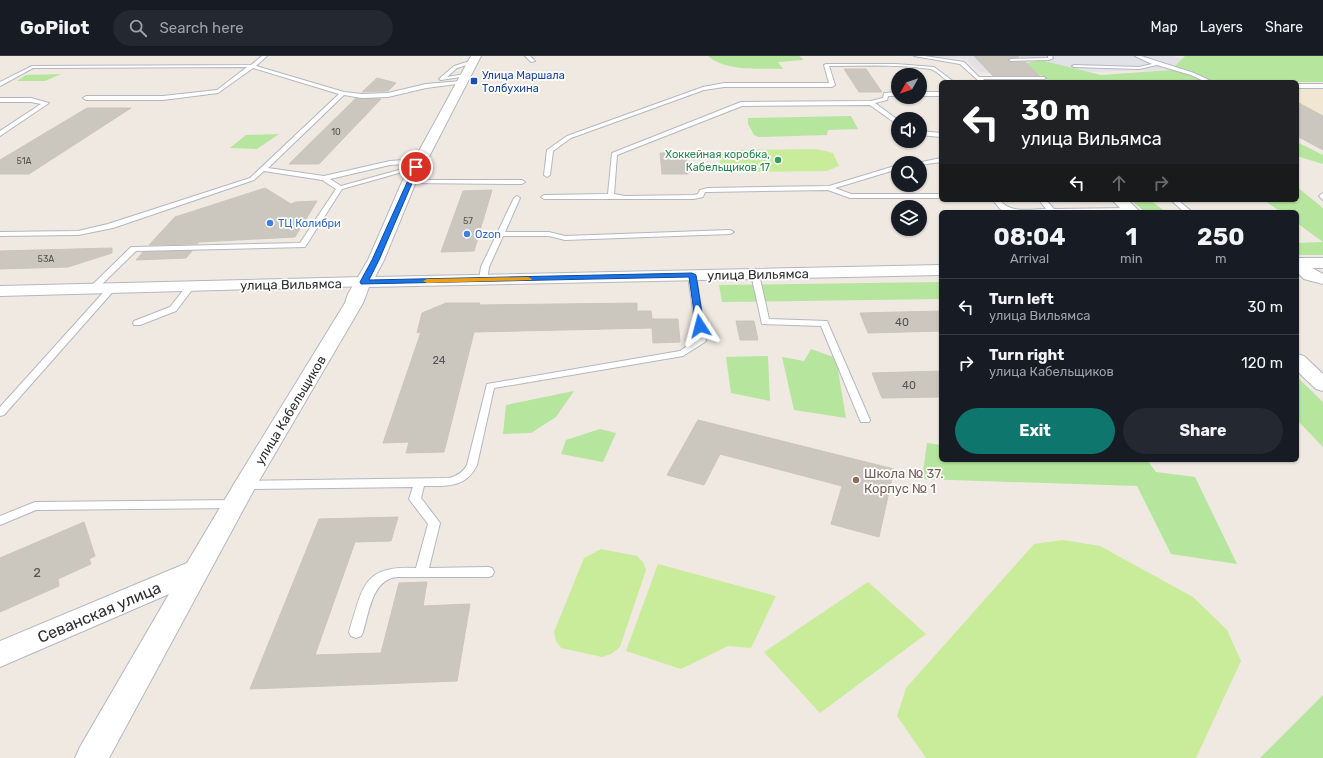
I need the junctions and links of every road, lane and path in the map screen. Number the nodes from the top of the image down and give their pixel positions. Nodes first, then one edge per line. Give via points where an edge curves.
1 (265, 56) edge
2 (527, 56) edge
3 (916, 56) edge
4 (1050, 56) edge
5 (1137, 56) edge
6 (474, 59) edge
7 (1011, 60) dead end
8 (533, 61) dead end
9 (1156, 64) junction
10 (252, 66) junction
11 (1074, 66) dead end
12 (443, 78) junction
13 (978, 78) junction
14 (1044, 78) dead end
15 (463, 79) junction
16 (949, 80) edge
17 (980, 80) edge
18 (1207, 80) edge
19 (0, 84) edge
20 (431, 85) junction
21 (1299, 86) edge
22 (1323, 86) edge
23 (343, 94) junction
24 (891, 94) edge
25 (927, 94) edge
26 (939, 94) edge
27 (828, 97) dead end
28 (86, 98) dead end
29 (0, 100) edge
30 (871, 103) junction
31 (835, 104) junction
32 (891, 118) edge
33 (0, 134) edge
34 (927, 134) edge
35 (939, 135) edge
36 (939, 160) edge
37 (927, 162) edge
38 (418, 164) junction
39 (263, 169) junction
40 (891, 169) edge
41 (547, 175) dead end
42 (324, 178) junction
43 (409, 182) junction
44 (522, 182) dead end
45 (340, 188) junction
46 (830, 188) junction
47 (1323, 194) edge
48 (611, 196) junction
49 (939, 196) edge
50 (544, 197) dead end
51 (517, 198) dead end
52 (1323, 198) edge
53 (998, 202) edge
54 (1044, 202) edge
55 (1121, 202) edge
56 (1176, 202) edge
57 (1007, 210) edge
58 (1051, 210) edge
59 (1131, 210) edge
60 (1186, 210) edge
61 (730, 232) dead end
62 (0, 234) edge
63 (500, 234) junction
64 (1299, 263) edge
65 (1323, 263) edge
66 (1299, 265) edge
67 (939, 270) edge
68 (755, 274) junction
69 (692, 275) junction
70 (1323, 279) edge
71 (483, 280) junction
72 (364, 282) junction
73 (191, 286) junction
74 (113, 287) junction
75 (93, 288) junction
76 (0, 291) edge
77 (137, 323) dead end
78 (1299, 362) edge
79 (1323, 385) edge
80 (0, 413) edge
81 (865, 420) dead end
82 (420, 482) junction
83 (240, 494) junction
84 (0, 520) edge
85 (198, 570) junction
86 (488, 572) dead end
87 (421, 573) junction
88 (356, 632) dead end
89 (0, 654) edge
90 (91, 758) edge

1 - 10 lane
2 - 8 lane
3 - 13 lane via 962,63
4 - 7 lane via 1049,59
5 - 9 lane
6 - 12 lane via 461,63
6 - 15 street, улица Кабельщиков
9 - 11 lane via 1139,68
9 - 18 lane via 1201,76
10 - 19 lane via 32,68
10 - 23 lane
10 - 28 lane via 218,90 164,98
12 - 15 lane
12 - 20 lane
13 - 14 lane
13 - 17 lane
15 - 20 lane
15 - 38 street, улица Кабельщиков
16 - 41 lane via 934,68 826,65 832,85 822,88 724,85 703,88 569,137 550,150
20 - 23 lane via 388,95
21 - 22 lane
23 - 39 lane
24 - 30 lane via 886,94 884,99
25 - 26 lane
27 - 31 lane
29 - 33 lane via 31,100 46,103
30 - 31 lane
30 - 32 lane
31 - 48 lane via 742,104 614,154
34 - 35 lane
36 - 37 lane
38 - 42 lane via 390,163
38 - 43 street, улица Кабельщиков
38 - 45 lane
39 - 42 lane
39 - 62 lane via 252,179 110,226 78,233
40 - 46 lane
42 - 45 lane
43 - 44 lane
43 - 72 street, улица Кабельщиков
45 - 75 lane via 302,245 134,249
46 - 48 lane via 708,190 702,191 701,196 694,197
46 - 49 lane via 850,196
47 - 52 lane
48 - 50 lane
51 - 63 lane
53 - 57 lane
54 - 58 lane
55 - 59 street
56 - 60 lane
61 - 63 lane via 565,238 549,234
63 - 71 lane via 485,267
64 - 65 street
66 - 70 street via 1310,275
67 - 68 street, улица Вильямса
68 - 69 street, улица Вильямса
68 - 81 lane via 764,322 824,323
69 - 71 street, улица Вильямса
69 - 82 lane via 702,340 683,353 490,386 468,474 449,482
71 - 72 street, улица Вильямса
72 - 73 street, улица Вильямса
72 - 83 street, улица Кабельщиков
73 - 74 street, улица Вильямса
73 - 77 lane via 172,309
74 - 75 street, улица Вильямса
74 - 80 lane
75 - 76 street, улица Вильямса
78 - 79 street
82 - 83 lane
82 - 87 lane via 415,499 434,523
83 - 84 lane via 35,506
83 - 85 street, улица Кабельщиков
85 - 89 street, Севанская улица
85 - 90 street, улица Кабельщиков
86 - 87 lane
87 - 88 lane via 391,573 375,580

